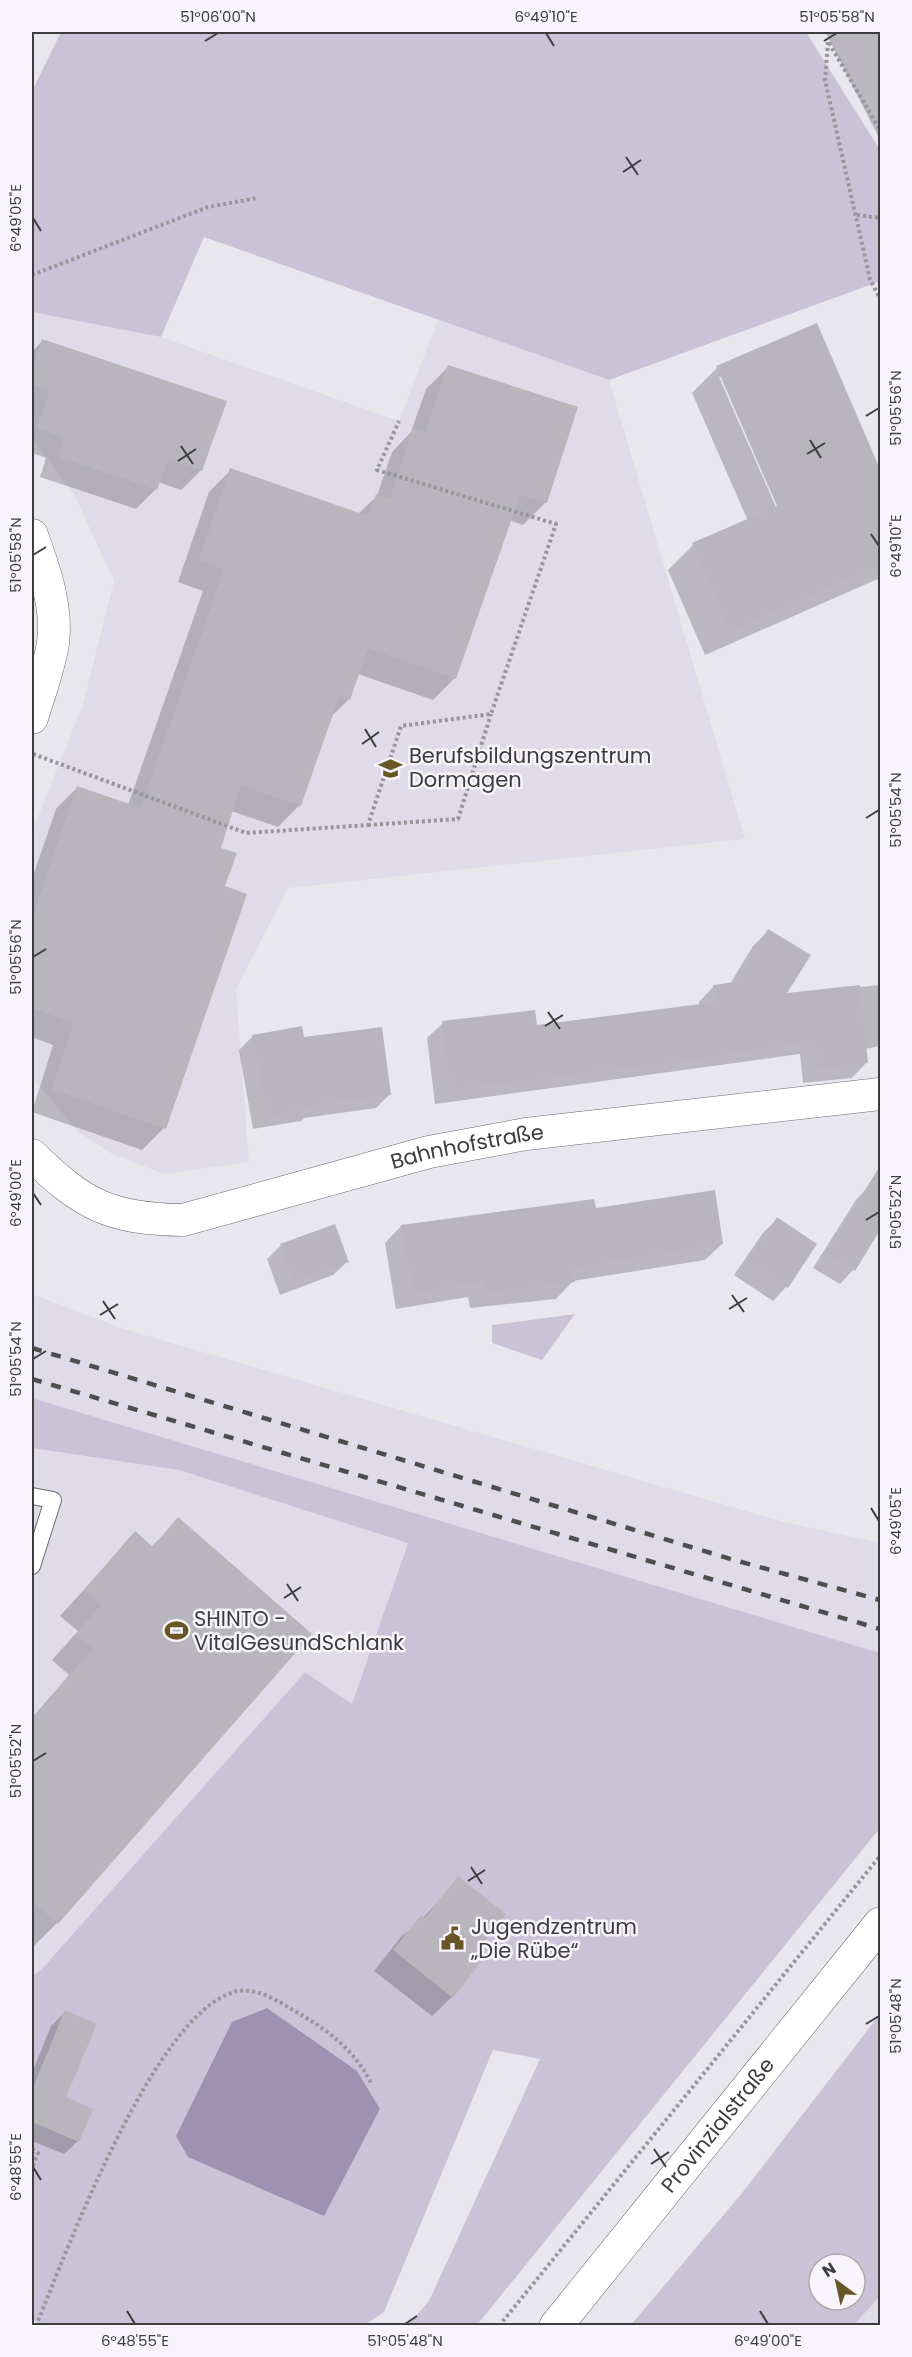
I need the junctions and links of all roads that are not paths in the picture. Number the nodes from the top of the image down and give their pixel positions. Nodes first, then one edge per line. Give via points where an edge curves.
1 (32, 536) edge
2 (37, 567) edge
3 (32, 718) edge
4 (880, 1094) edge
5 (32, 1155) edge
6 (32, 1496) edge
7 (32, 1566) edge
8 (880, 1924) edge
9 (556, 2325) edge

1 - 2 street
2 - 3 street via 51,601 53,642
4 - 5 street, Bahnhofstraße via 526,1134 457,1146 183,1220 142,1219 98,1206 66,1188
6 - 7 lane via 53,1500
8 - 9 main road, Provinzialstraße

